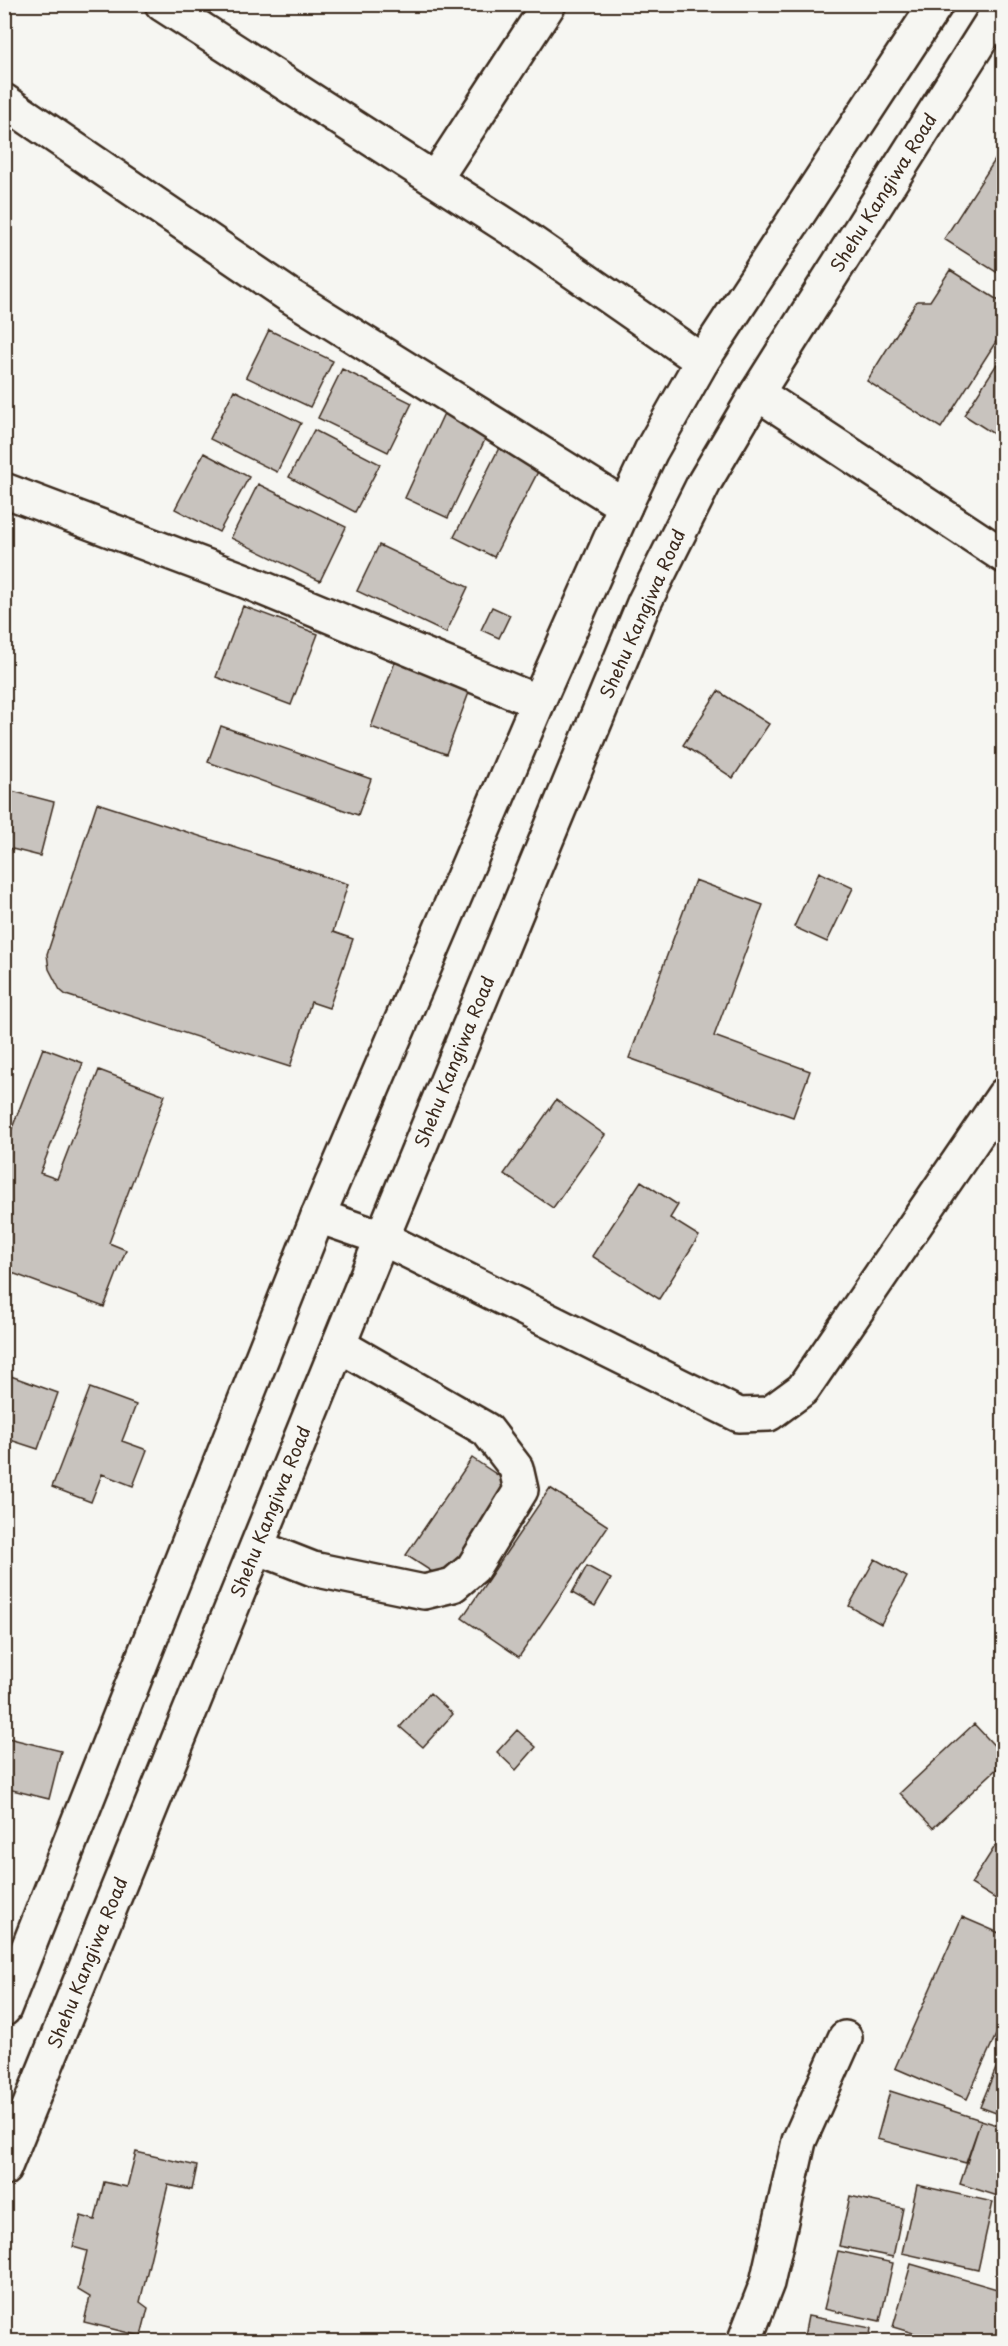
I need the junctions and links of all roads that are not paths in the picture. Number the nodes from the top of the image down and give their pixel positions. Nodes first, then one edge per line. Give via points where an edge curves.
1 (162, 4) edge
2 (549, 4) edge
3 (936, 4) edge
4 (1003, 4) edge
5 (4, 101) edge
6 (435, 179) junction
7 (702, 361) junction
8 (756, 393) junction
9 (4, 489) edge
10 (625, 506) junction
11 (1004, 556) edge
12 (538, 702) junction
13 (1004, 1095) edge
14 (318, 1216) junction
15 (382, 1238) junction
16 (339, 1345) junction
17 (257, 1547) junction
18 (4, 2009) edge
19 (845, 2038) dead end
20 (4, 2169) edge
21 (744, 2342) edge

1 - 6 main road
2 - 6 main road
3 - 7 main road
4 - 8 main road, Shehu Kangiwa Road
5 - 10 main road via 290,296
6 - 7 main road
7 - 10 main road
8 - 11 main road
8 - 15 main road, Shehu Kangiwa Road via 704,483 644,603
9 - 12 main road via 243,580
10 - 12 main road
12 - 14 main road
13 - 15 main road via 803,1389 769,1414 739,1415
14 - 15 main road
14 - 18 main road
15 - 16 main road, Shehu Kangiwa Road
16 - 17 main road, Shehu Kangiwa Road
16 - 17 main road via 487,1430 516,1468 521,1490 473,1568 453,1585 424,1592 313,1569
17 - 20 main road, Shehu Kangiwa Road
19 - 21 main road via 799,2141 767,2283

